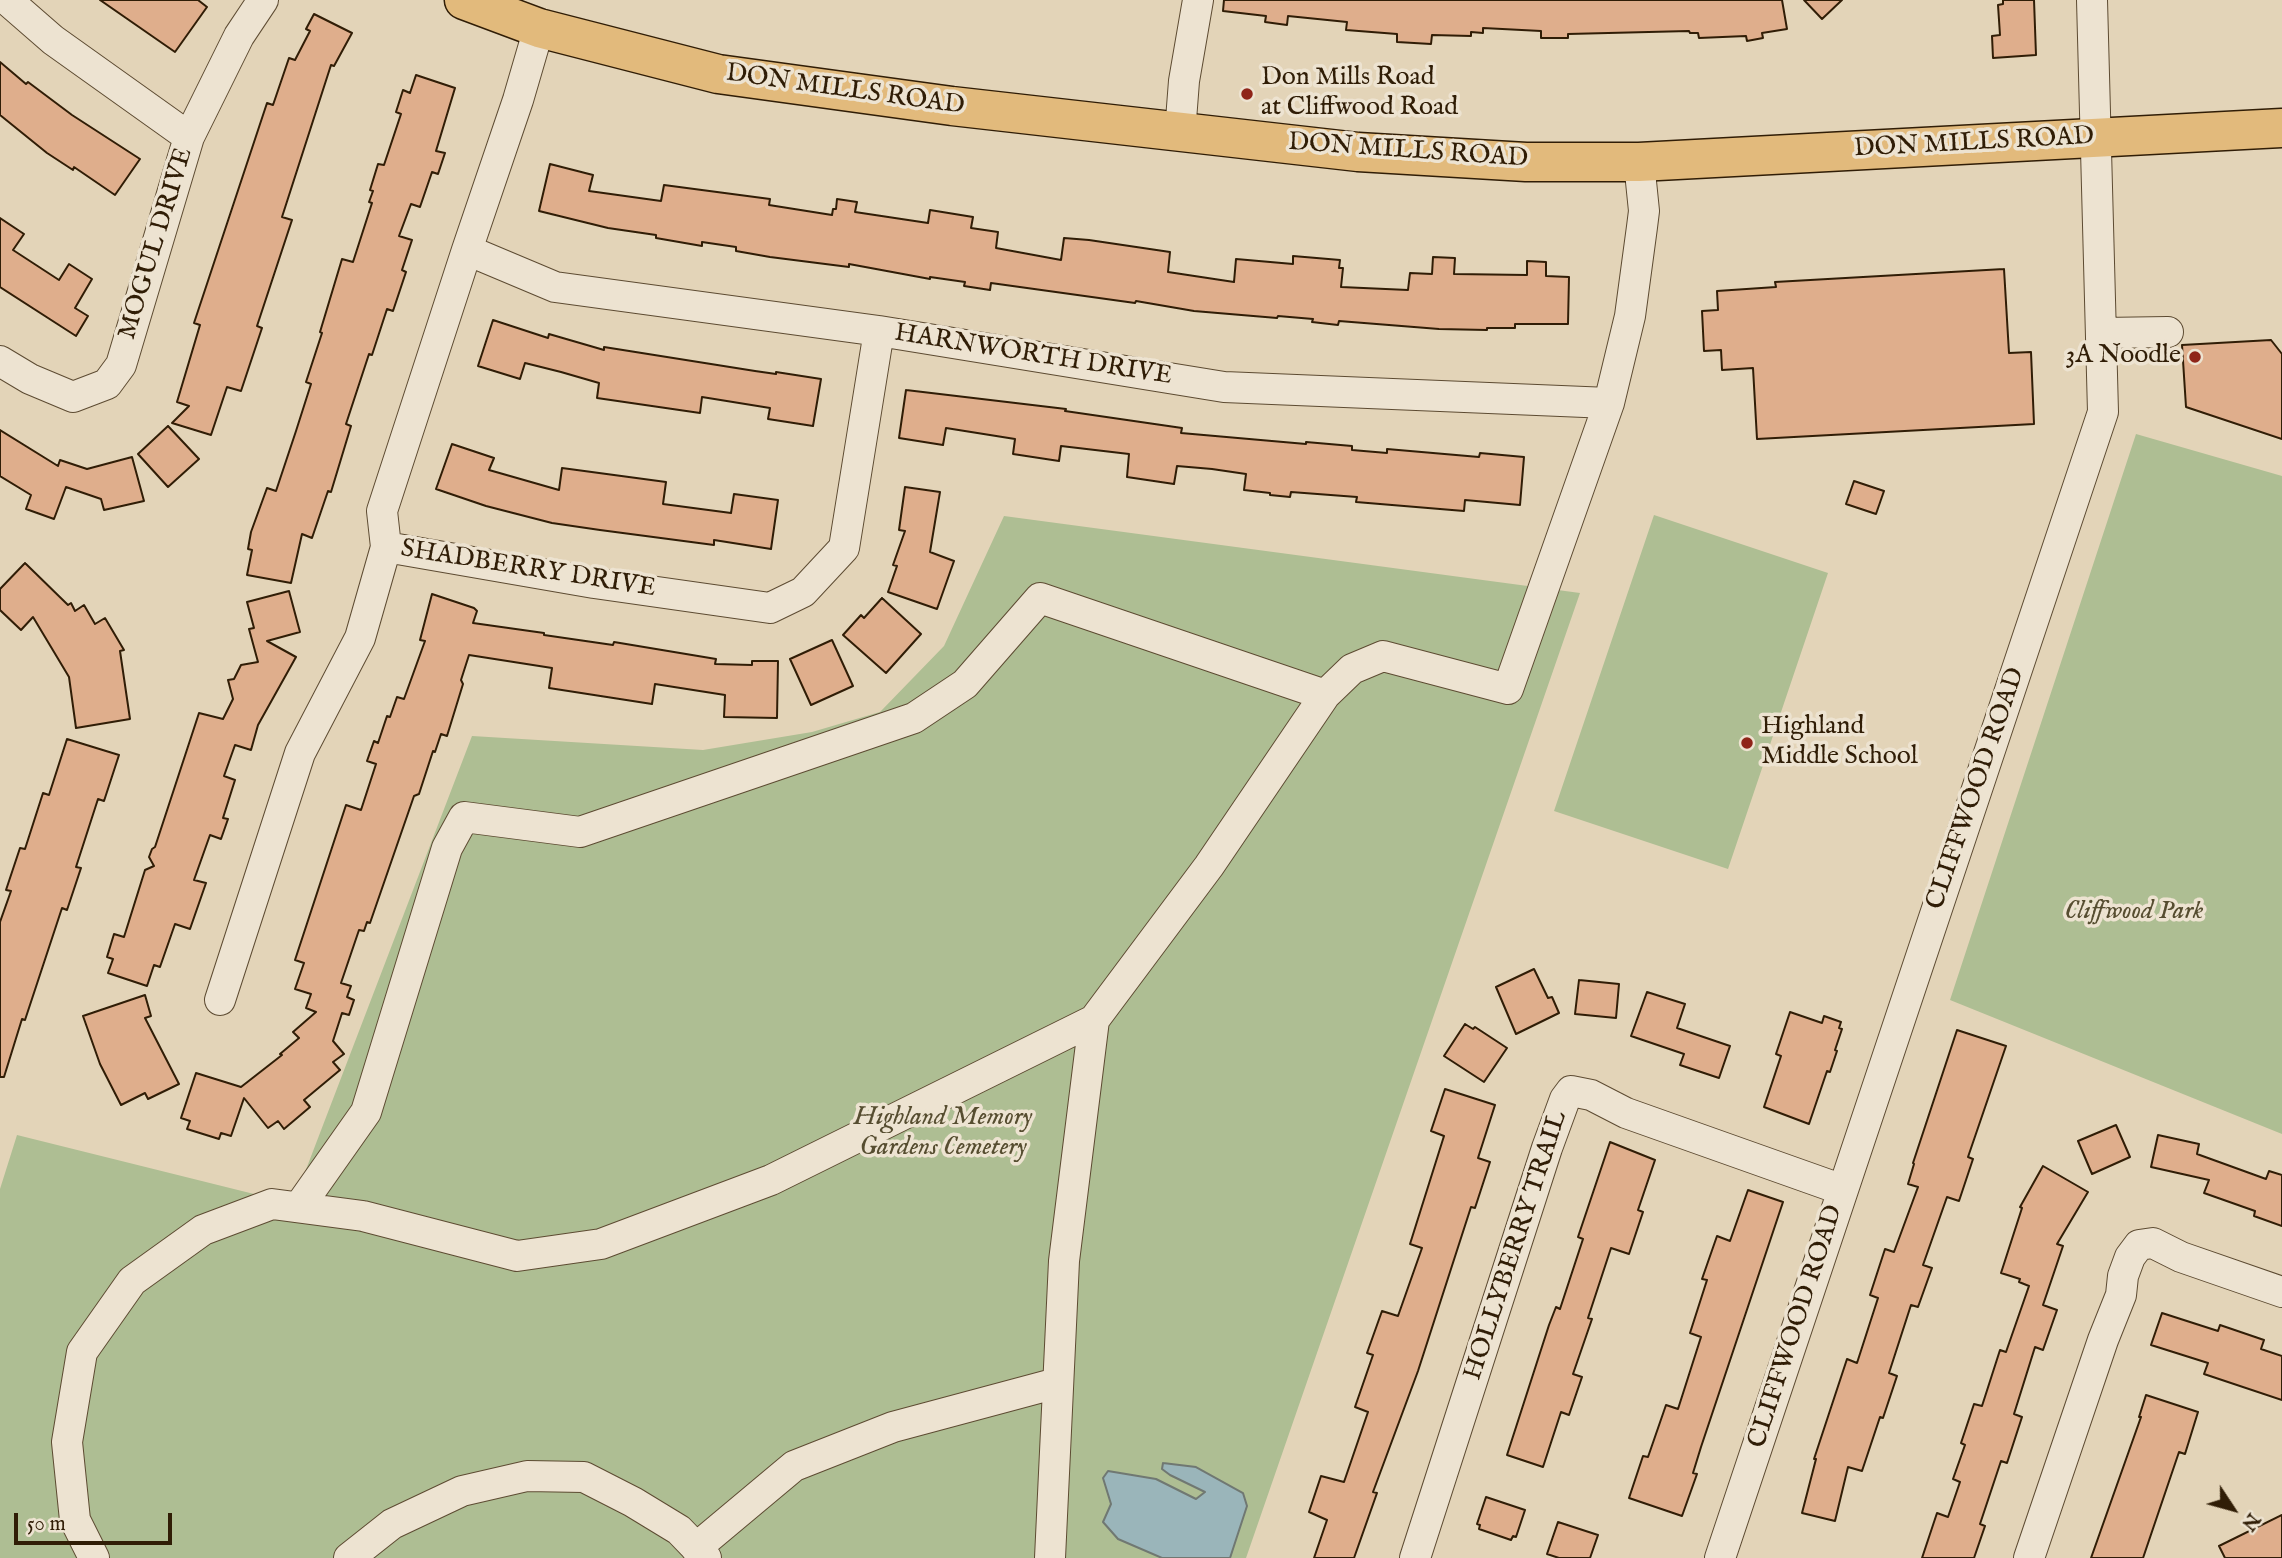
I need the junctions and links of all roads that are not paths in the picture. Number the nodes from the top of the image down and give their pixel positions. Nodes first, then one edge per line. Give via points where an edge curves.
1 (7, 0) edge
2 (263, 0) edge
3 (464, 0) edge
4 (1198, 0) edge
5 (2092, 0) edge
6 (539, 29) junction
7 (2282, 128) edge
8 (1180, 133) junction
9 (189, 137) junction
10 (2097, 138) junction
11 (1639, 162) junction
12 (467, 250) junction
13 (879, 331) junction
14 (2168, 331) dead end
15 (2102, 333) junction
16 (0, 361) edge
17 (1609, 403) junction
18 (386, 547) junction
19 (1325, 695) junction
20 (220, 1000) dead end
21 (1094, 1020) junction
22 (1843, 1190) junction
23 (299, 1207) junction
24 (2282, 1292) edge
25 (1057, 1383) junction
26 (701, 1553) edge
27 (94, 1558) edge
28 (349, 1558) edge
29 (1050, 1558) edge
30 (1415, 1558) edge
31 (1720, 1558) edge
32 (2029, 1558) edge

1 - 9 street via 53,40
2 - 9 street, MOGUL DRIVE via 239,36
3 - 6 main road, DON MILLS ROAD
4 - 8 street
5 - 10 street, CLIFFWOOD ROAD
6 - 8 main road, DON MILLS ROAD via 718,74
6 - 12 street, SHADBERRY DRIVE
7 - 10 main road, DON MILLS ROAD
8 - 11 main road, DON MILLS ROAD via 1359,152 1526,162
9 - 16 street, MOGUL DRIVE via 121,365 107,384 73,397
10 - 11 main road, DON MILLS ROAD
10 - 15 street, CLIFFWOOD ROAD
11 - 17 street via 1644,211 1630,316
12 - 13 street, HARNWORTH DRIVE via 555,287
12 - 18 street, SHADBERRY DRIVE via 382,511
13 - 17 street, HARNWORTH DRIVE via 1224,387
13 - 18 street, SHADBERRY DRIVE via 844,548 803,592 770,608
14 - 15 street
15 - 22 street, CLIFFWOOD ROAD via 2103,412
17 - 19 street via 1508,689 1383,656 1352,669
18 - 20 street via 360,638 300,753
19 - 21 street via 1209,866
19 - 23 street via 1040,598 965,684 914,718 580,832 464,817 447,848 366,1112
21 - 23 street via 771,1180 601,1244 517,1256 363,1216
21 - 25 street via 1064,1261
22 - 30 street, HOLLYBERRY TRAIL via 1571,1091 1547,1148
22 - 31 street, CLIFFWOOD ROAD
23 - 27 street via 272,1204 203,1230 132,1280 82,1352 67,1442 75,1520
24 - 32 street via 2152,1243 2139,1245 2123,1276 2121,1295
25 - 26 street via 892,1427 794,1466
25 - 29 street
26 - 28 street via 679,1530 584,1477 527,1476 462,1491 392,1524

